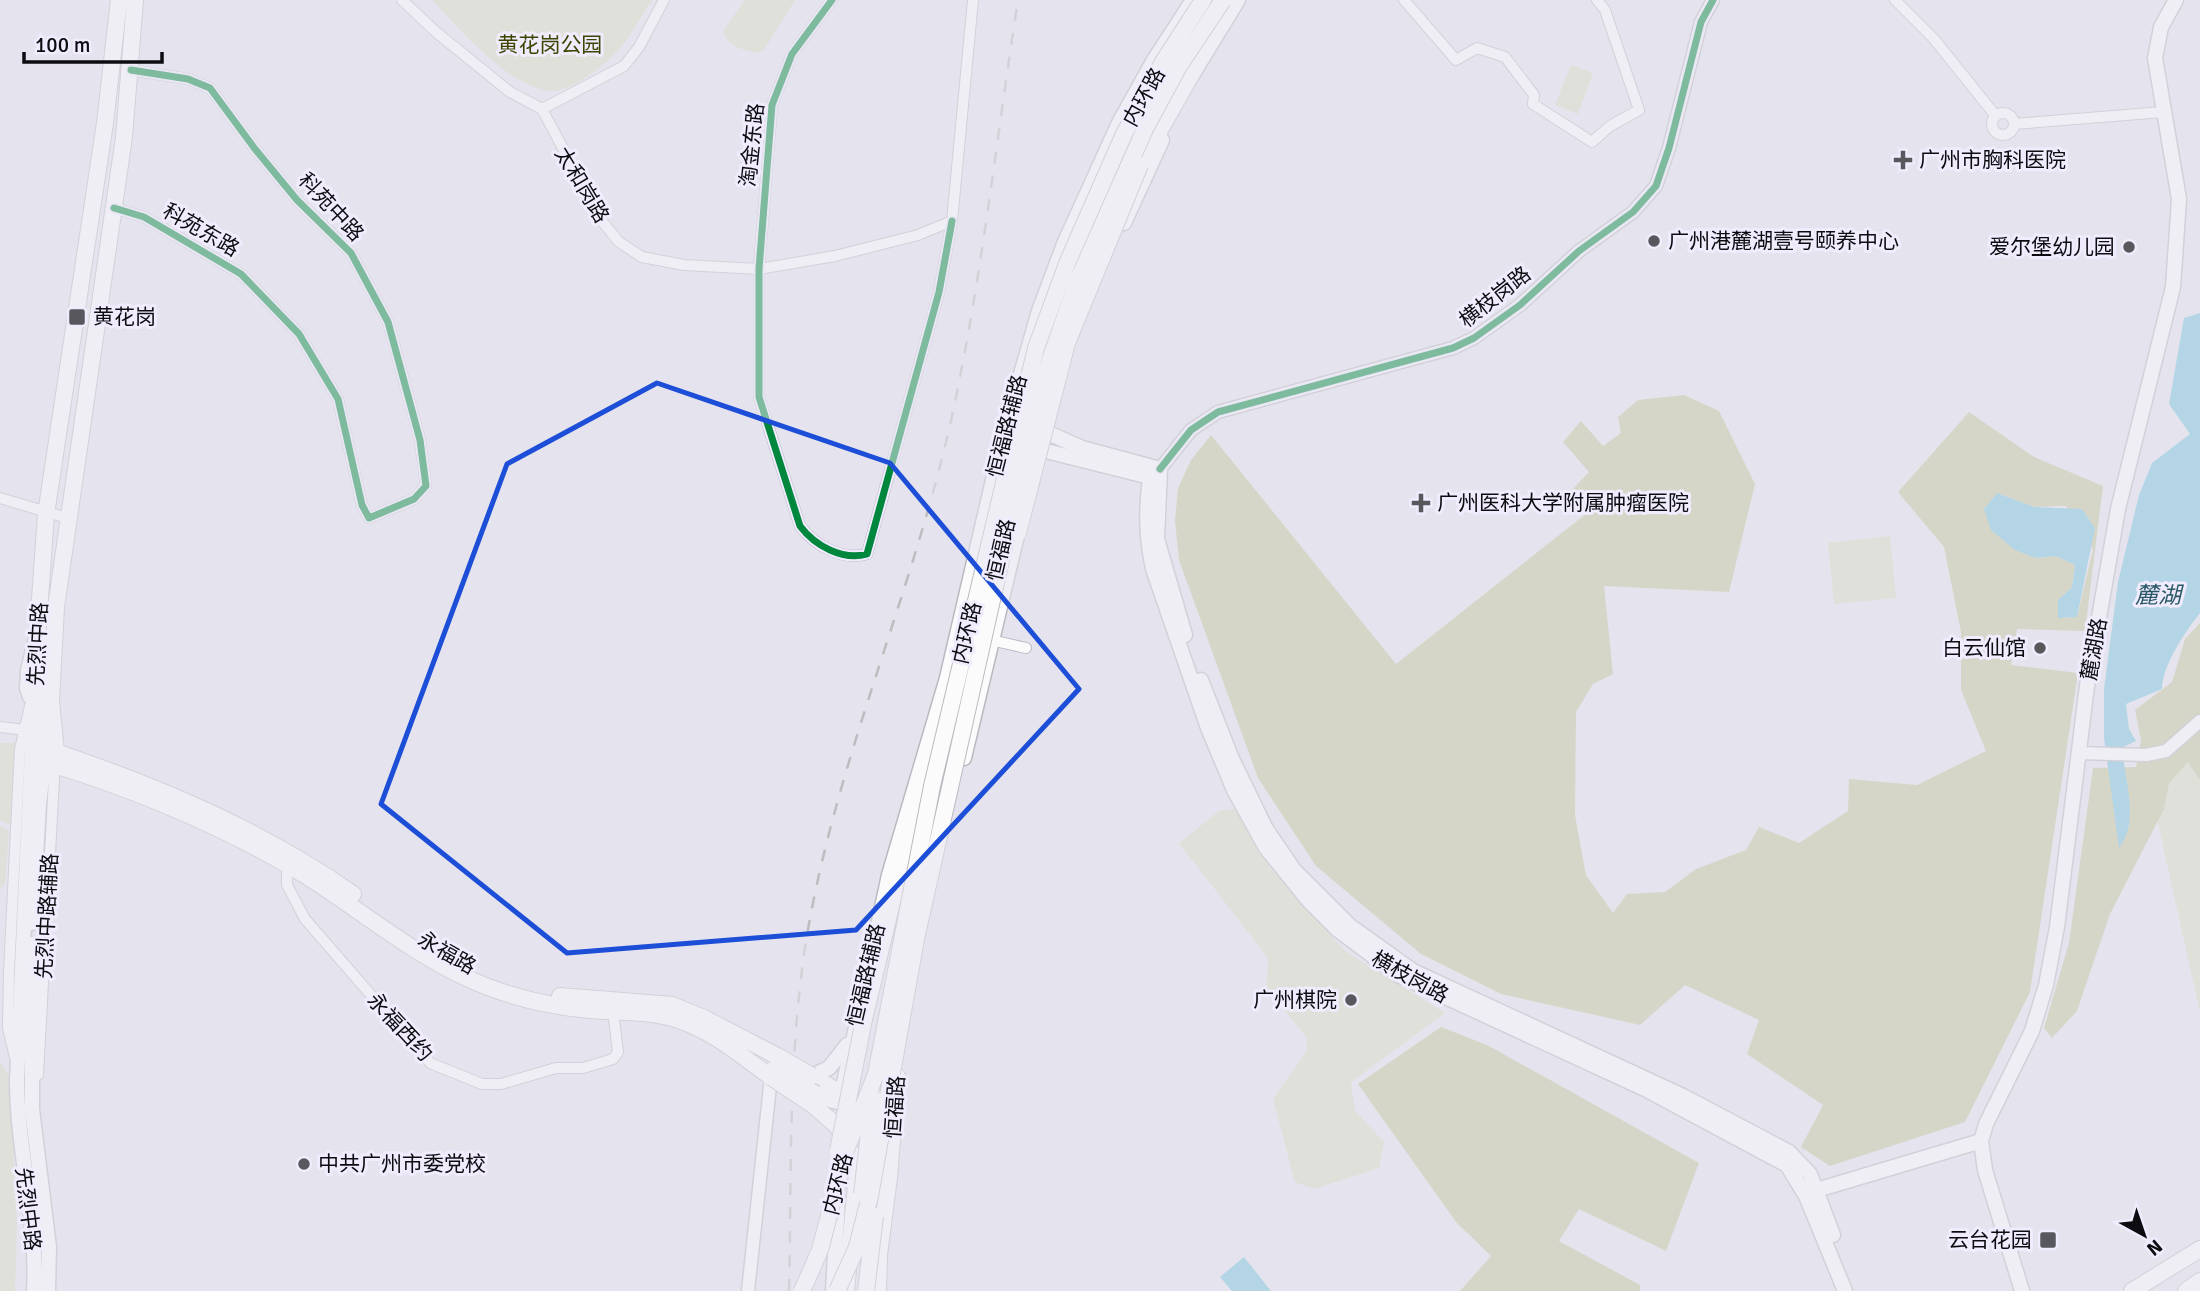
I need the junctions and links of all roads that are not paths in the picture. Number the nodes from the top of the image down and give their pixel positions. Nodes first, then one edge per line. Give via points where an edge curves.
1 (119, 0) edge
2 (135, 0) edge
3 (402, 0) edge
4 (664, 0) edge
5 (973, 0) edge
6 (1193, 0) edge
7 (1204, 0) edge
8 (1222, 0) edge
9 (1238, 0) edge
10 (1404, 0) edge
11 (1597, 0) edge
12 (1713, 0) edge
13 (1895, 0) edge
14 (2176, 0) edge
15 (828, 2) edge
16 (1194, 38) junction
17 (131, 69) junction
18 (1194, 70) junction
19 (541, 109) junction
20 (2164, 113) junction
21 (1996, 115) junction
22 (2014, 124) junction
23 (114, 208) junction
24 (952, 221) junction
25 (759, 269) junction
26 (1037, 428) junction
27 (1020, 443) junction
28 (1155, 473) junction
29 (0, 498) edge
30 (46, 514) junction
31 (67, 518) junction
32 (369, 518) joint
33 (987, 640) junction
34 (1026, 648) dead end
35 (39, 698) junction
36 (966, 721) junction
37 (2200, 721) edge
38 (0, 727) edge
39 (28, 730) junction
40 (2078, 753) junction
41 (50, 755) junction
42 (935, 757) junction
43 (957, 759) junction
44 (29, 787) junction
45 (943, 830) junction
46 (899, 838) junction
47 (287, 865) junction
48 (18, 896) junction
49 (613, 1011) junction
50 (854, 1031) junction
51 (775, 1068) junction
52 (896, 1069) junction
53 (876, 1074) junction
54 (812, 1076) junction
55 (814, 1099) junction
56 (853, 1104) junction
57 (837, 1126) junction
58 (1981, 1140) junction
59 (858, 1165) junction
60 (889, 1178) junction
61 (1811, 1192) junction
62 (2200, 1249) edge
63 (820, 1250) junction
64 (42, 1273) junction
65 (2200, 1281) edge
66 (34, 1291) edge
67 (48, 1291) edge
68 (748, 1291) edge
69 (802, 1291) edge
70 (835, 1291) edge
71 (846, 1291) edge
72 (857, 1291) edge
73 (866, 1291) edge
74 (878, 1291) edge
75 (1845, 1291) edge
76 (1856, 1291) edge
77 (2022, 1291) edge
78 (2132, 1291) edge
79 (2186, 1291) edge

1 - 30 main road, 先烈中路
2 - 17 main road, 先烈中路
3 - 19 street via 510,92
4 - 19 street via 624,66
5 - 24 street
6 - 27 main road, 恒福路辅路 via 1135,92 1064,244 1039,311
7 - 27 main road, 恒福路 via 1148,90 1086,224 1042,338
7 - 53 main road, 内环路, bridge via 1124,134 1068,261 1037,348 932,786
8 - 16 main road, 恒福路
8 - 36 main road, 内环路, bridge via 1145,129 1066,311 1027,444
9 - 18 main road, 恒福路辅路
10 - 11 street via 1456,60 1477,48 1505,57 1534,95 1533,104 1592,142 1639,110 1605,10
12 - 28 street, 横枝岗路 via 1701,22 1663,169 1656,186 1633,212 1474,338 1412,361 1218,412 1191,430
13 - 21 street via 1934,39
14 - 20 main road, 麓湖路 via 2156,45
15 - 25 street, 淘金东路 via 792,54 772,106
16 - 18 main road
16 - 26 main road, 恒福路 via 1146,121 1081,265 1049,354
17 - 23 main road, 先烈中路
17 - 32 street, 科苑中路 via 188,79 210,88 297,200 351,253 388,322 420,440 426,486 414,499
18 - 26 main road, 恒福路辅路
18 - 36 main road, bridge via 1140,165 1067,342
19 - 25 street, 太和岗路 via 591,205 631,251 684,265
20 - 22 street
20 - 40 main road, 麓湖路 via 2179,200 2174,287 2119,505
21 - 22 street via 2009,114
21 - 22 street via 1992,125 1998,134 2008,133
23 - 31 main road, 先烈中路
23 - 32 street, 科苑东路 via 144,217 241,274 299,334 338,399
24 - 25 street, 太和岗路 via 847,253
24 - 25 street, 淘金东路 via 939,292 867,554 854,558 808,537 800,526 759,397
26 - 27 main road, 恒福路
26 - 28 main road
27 - 28 main road
27 - 33 main road, 恒福路
27 - 42 main road, 恒福路
27 - 46 main road, 恒福路辅路
28 - 61 main road, 横枝岗路 via 1157,539 1185,636 1244,785 1266,830 1303,880 1358,933 1400,964 1683,1096 1789,1152 1805,1166
29 - 30 street
30 - 31 street
30 - 35 main road, 先烈中路 via 38,627
31 - 35 main road, 先烈中路
33 - 34 street
33 - 43 main road, 恒福路
33 - 45 main road
35 - 39 main road, 先烈中路
35 - 41 main road
36 - 52 main road, 内环路, bridge via 916,939
37 - 40 street via 2166,751
38 - 39 street
39 - 44 main road, 先烈中路
39 - 48 street, 先烈中路辅路
40 - 58 main road, 麓湖路 via 2046,985 2032,1031
41 - 44 main road
41 - 47 main road, 永福路 via 224,831
41 - 51 main road, 永福路 via 154,787 239,824 483,974 551,995 672,1005 704,1017
41 - 64 main road via 30,1013 34,1131 46,1214
42 - 43 street
42 - 46 main road
42 - 56 main road, 恒福路
42 - 63 main road, bridge via 913,820 888,919
43 - 45 main road, 恒福路
44 - 48 main road, 先烈中路
45 - 52 main road, 恒福路
46 - 50 main road, 恒福路辅路
47 - 49 main road, 永福路 via 469,979 539,1002
47 - 49 street, 永福西约 via 287,885 305,919 430,1063 482,1084 501,1084 556,1068 583,1068 613,1059 618,1052
48 - 64 main road, 先烈中路 via 19,1135
49 - 51 main road, 永福路 via 682,1021
50 - 54 main road via 836,1061
50 - 56 main road, 恒福路辅路
51 - 54 main road, 永福路, bridge
51 - 55 main road, bridge
51 - 68 street
52 - 56 main road
52 - 60 main road, 恒福路
52 - 70 main road, 内环路, bridge via 863,1225 852,1261
52 - 73 main road, bridge
53 - 63 main road, 内环路, bridge via 846,1150
53 - 72 main road, bridge via 865,1151
54 - 56 main road, 永福路
55 - 56 main road
55 - 57 main road
56 - 57 main road, 恒福路辅路
56 - 59 main road, 恒福路
56 - 60 main road, 永福路 via 882,1148
57 - 59 main road
57 - 70 main road, 恒福路辅路
58 - 61 main road
58 - 77 main road via 1985,1170
59 - 71 main road
60 - 74 main road, 永福路
61 - 75 main road, 横枝岗路
61 - 76 main road, 横枝岗路
62 - 78 main road
63 - 69 main road, 内环路, bridge
64 - 66 main road, 先烈中路
64 - 67 main road
65 - 79 main road

